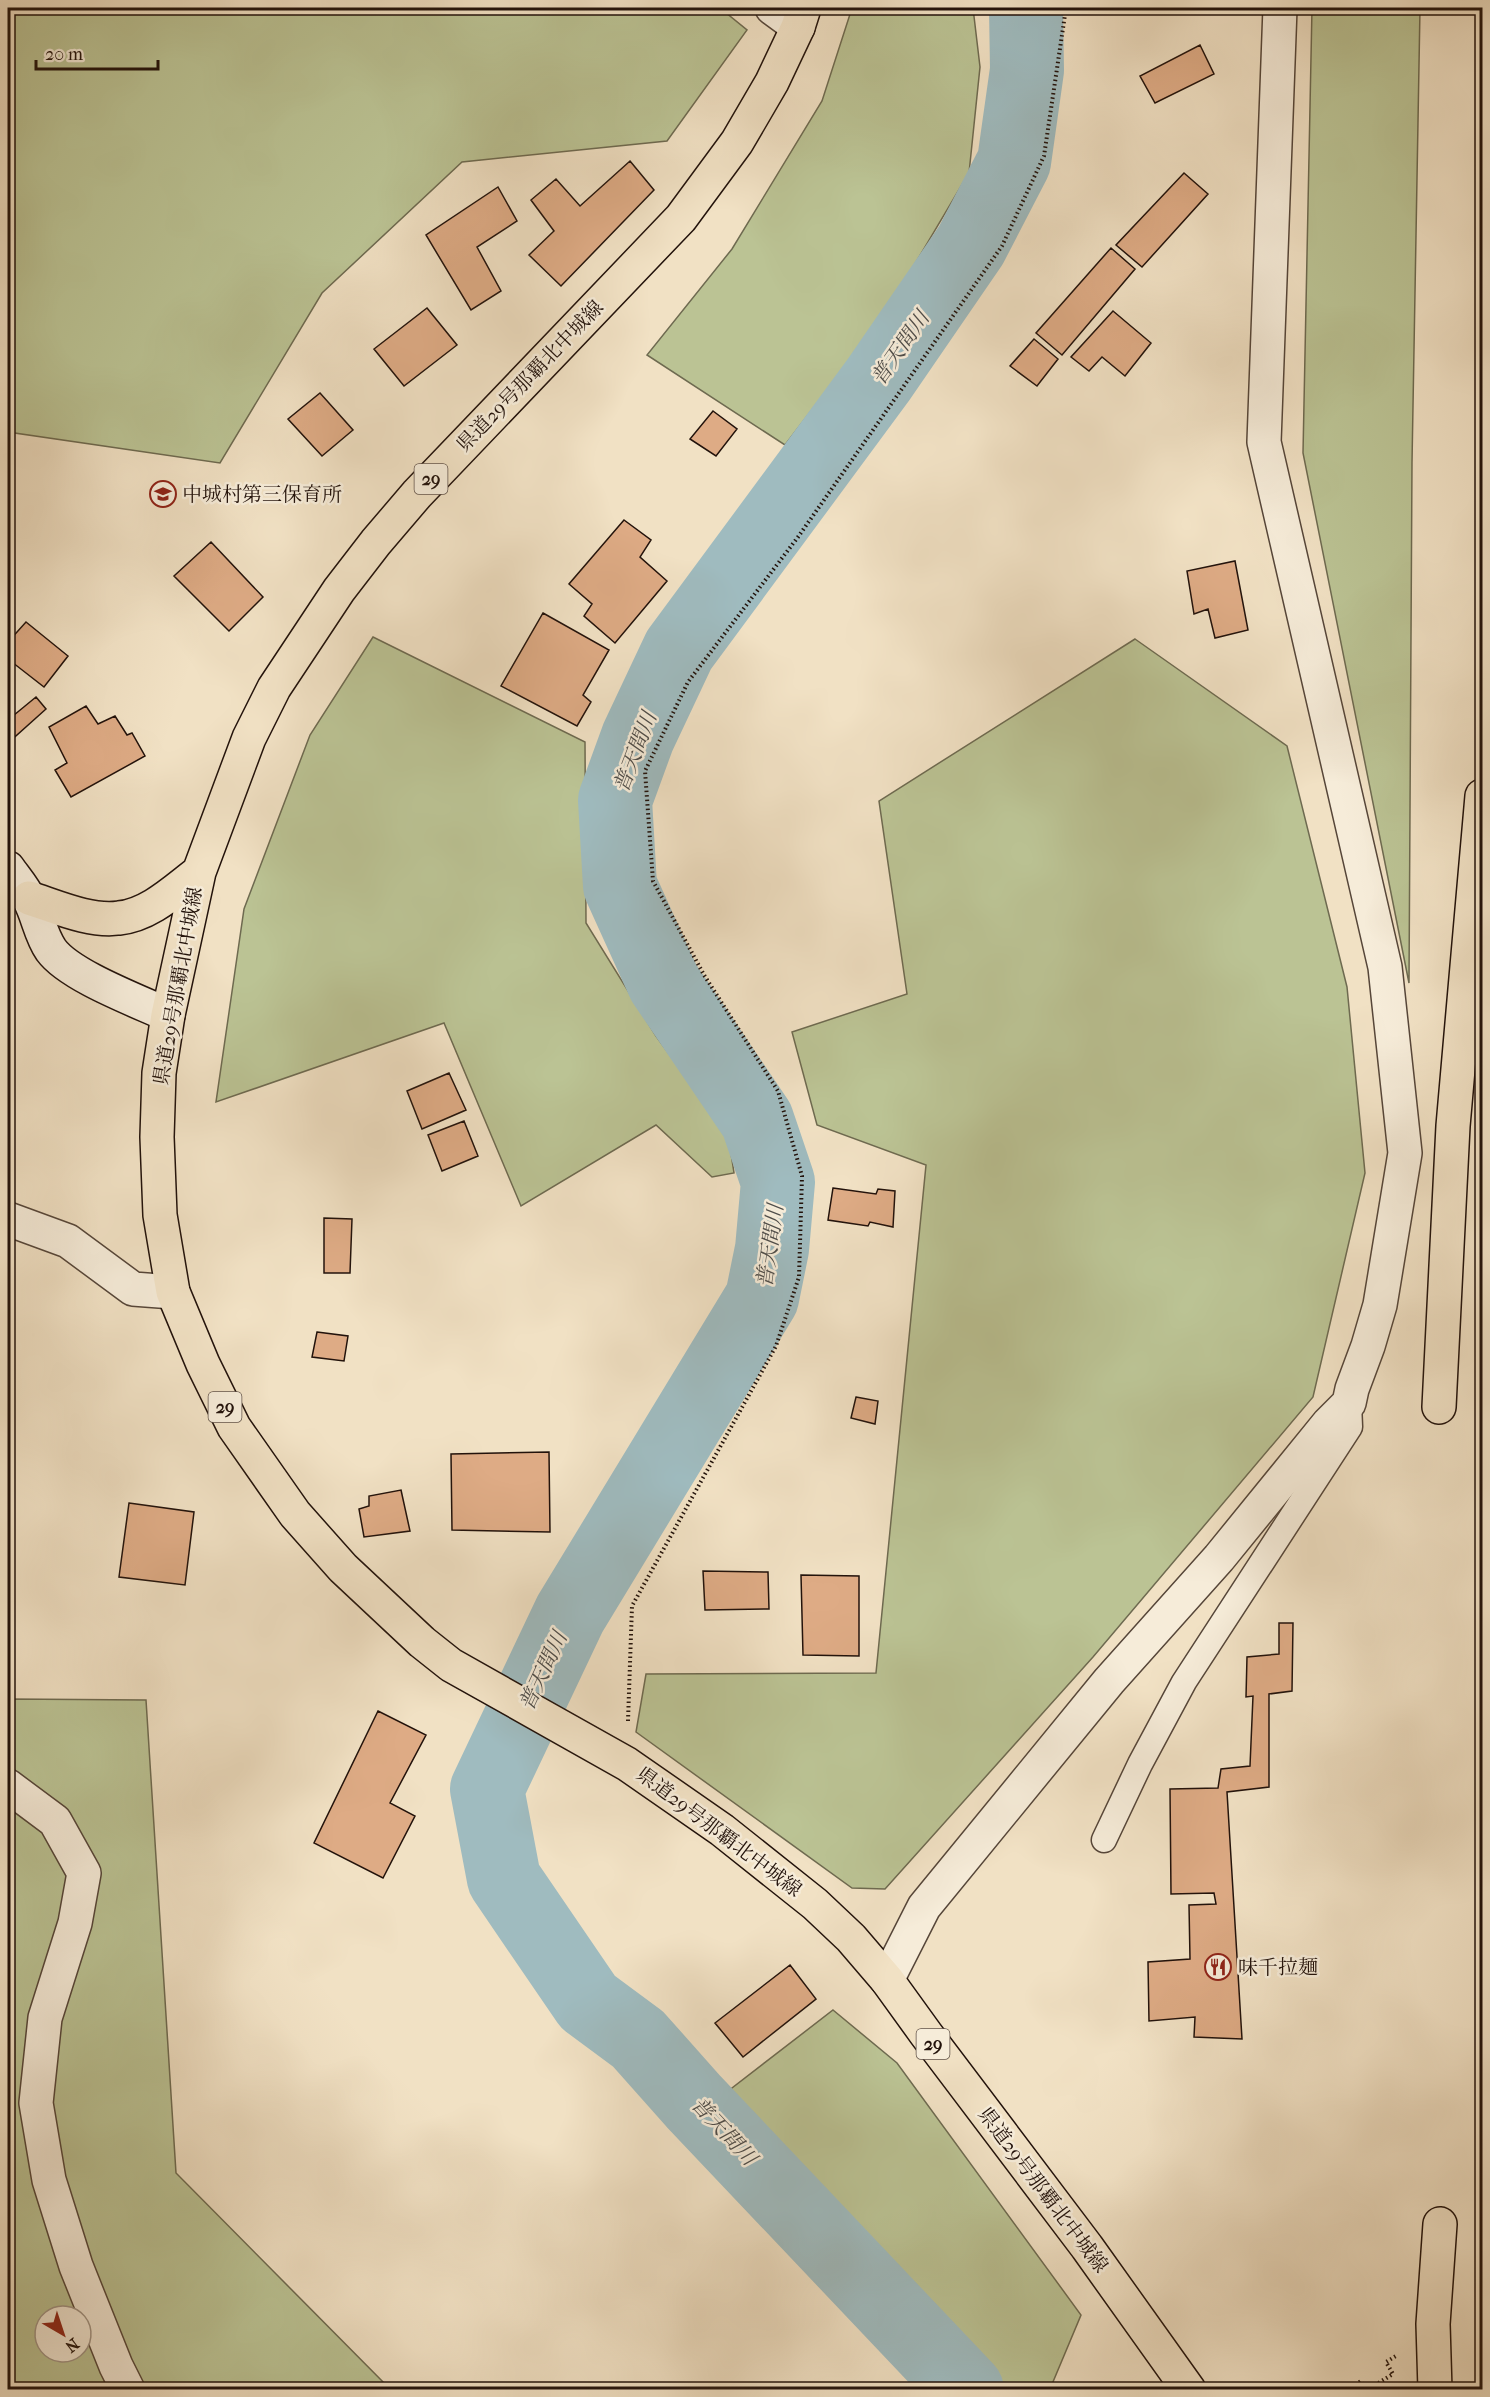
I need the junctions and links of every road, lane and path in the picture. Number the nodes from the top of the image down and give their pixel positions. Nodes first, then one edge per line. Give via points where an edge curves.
1 (772, 8) edge
2 (1066, 8) edge
3 (1280, 8) edge
4 (801, 17) edge
5 (1482, 796) edge
6 (8, 868) edge
7 (199, 872) junction
8 (29, 898) junction
9 (168, 1015) junction
10 (8, 1219) edge
11 (173, 1292) junction
12 (1349, 1403) junction
13 (1439, 1407) dead end
14 (622, 1761) junction
15 (8, 1786) edge
16 (1104, 1840) dead end
17 (887, 1980) junction
18 (1440, 2224) dead end
19 (1404, 2352) dead end
20 (128, 2390) edge
21 (1189, 2390) edge
22 (1348, 2390) edge
23 (1367, 2390) edge
24 (1435, 2390) edge

1 - 4 street
2 - 14 path via 1044,156 1002,246 798,537 688,682 645,771 653,880 704,975 778,1091 802,1176 799,1277 776,1346 632,1606
3 - 12 street via 1264,442 1385,967 1405,1153 1380,1305
4 - 7 main road, 県道29号那覇北中城線 / 29 via 772,82 737,142 681,218 417,494 339,590 274,688 249,738
5 - 13 main road via 1453,1126
6 - 8 street
7 - 8 main road via 159,902 122,918 75,913
7 - 9 main road, 県道29号那覇北中城線 / 29
8 - 9 street via 52,951 70,966
9 - 11 main road, 県道29号那覇北中城線 / 29 via 159,1073 157,1137 160,1215
10 - 11 street via 68,1241 133,1289
11 - 14 main road, 県道29号那覇北中城線 / 29 via 234,1427 295,1514 343,1568 452,1665
12 - 16 lane via 1350,1427 1184,1682
12 - 17 street via 1219,1558 1108,1681 924,1907
14 - 17 main road, 県道29号那覇北中城線 / 29 via 722,1830 815,1904 852,1938
15 - 20 street via 55,1821 84,1873 75,1923 45,2018 36,2103 49,2180 76,2266
17 - 21 main road, 県道29号那覇北中城線 / 29
18 - 24 main road via 1433,2324
19 - 23 path via 1386,2362 1393,2374
22 - 23 path via 1360,2381

